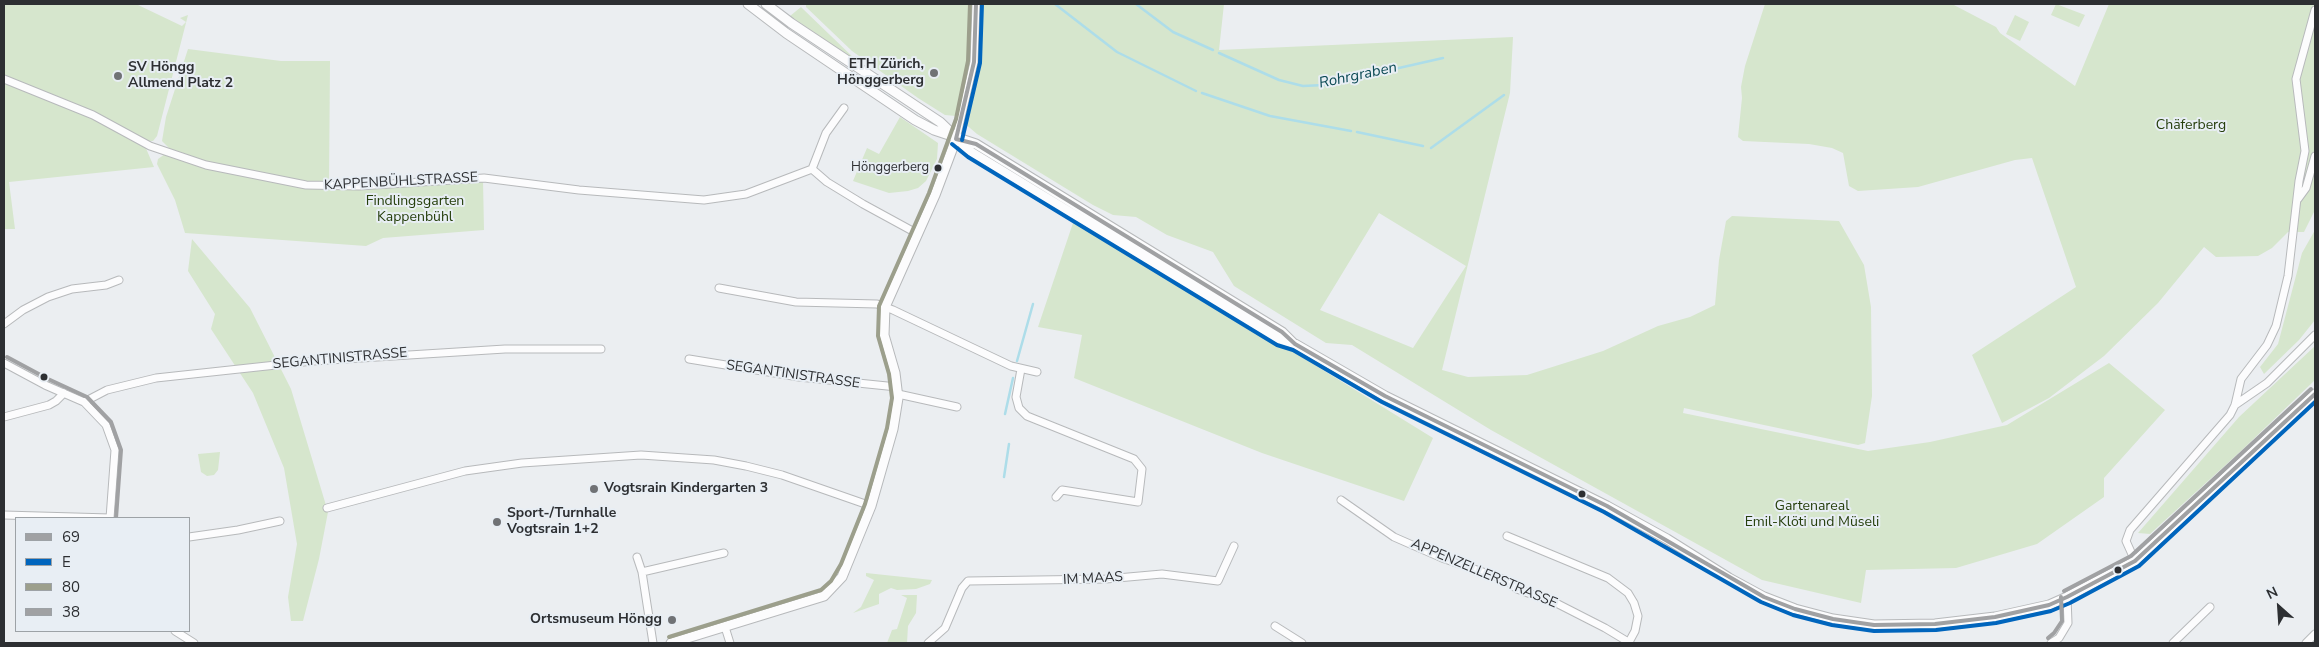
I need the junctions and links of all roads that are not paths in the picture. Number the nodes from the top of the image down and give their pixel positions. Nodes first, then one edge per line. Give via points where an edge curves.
1 (748, 4) edge
2 (766, 4) edge
3 (976, 4) edge
4 (2315, 10) edge
5 (4, 79) edge
6 (844, 108) dead end
7 (956, 139) junction
8 (2315, 156) edge
9 (812, 169) junction
10 (2297, 199) junction
11 (918, 234) junction
12 (119, 280) dead end
13 (719, 288) dead end
14 (885, 307) junction
15 (4, 324) edge
16 (2315, 335) edge
17 (601, 349) dead end
18 (689, 359) dead end
19 (4, 363) edge
20 (1021, 369) junction
21 (1037, 372) dead end
22 (897, 391) junction
23 (64, 393) junction
24 (2315, 394) edge
25 (84, 402) junction
26 (2235, 405) junction
27 (957, 407) dead end
28 (4, 417) edge
29 (1056, 498) dead end
30 (1341, 500) dead end
31 (871, 506) junction
32 (327, 508) dead end
33 (4, 515) edge
34 (75, 517) edge
35 (110, 517) edge
36 (280, 521) dead end
37 (1508, 536) dead end
38 (190, 537) edge
39 (1234, 546) dead end
40 (724, 553) dead end
41 (637, 557) dead end
42 (2135, 560) junction
43 (642, 572) junction
44 (2068, 597) junction
45 (2210, 607) dead end
46 (1275, 626) dead end
47 (725, 627) junction
48 (176, 632) edge
49 (2315, 634) edge
50 (194, 643) edge
51 (653, 643) edge
52 (671, 643) edge
53 (730, 643) edge
54 (928, 643) edge
55 (1302, 643) edge
56 (1629, 643) edge
57 (2051, 643) edge
58 (2173, 643) edge
59 (2306, 643) edge

1 - 7 street via 874,93 934,130
2 - 7 street via 940,122
3 - 7 street via 974,62
4 - 10 street via 2296,79 2297,105 2305,145
5 - 9 street, KAPPENBÜHLSTRASSE via 93,114 150,146 206,165 306,185 331,187 484,178 704,200 746,194
6 - 9 street via 826,133
7 - 11 street
7 - 44 street via 971,152 1280,340 1295,344 1416,412 1638,522 1728,578 1795,609 1874,625 1935,624 1995,617 2049,605
8 - 10 street via 2306,188
9 - 11 street via 827,182
10 - 26 street via 2288,276 2276,326 2267,345 2241,379
11 - 14 street
12 - 15 street via 48,297
13 - 14 street via 796,302 877,304
14 - 20 street
14 - 22 street via 884,335
16 - 26 street via 2267,383
17 - 25 street, SEGANTINISTRASSE via 421,353 265,366 125,384 95,394
18 - 22 street, SEGANTINISTRASSE
19 - 23 street
20 - 21 street
20 - 29 street via 1016,397 1019,408 1027,416 1134,459 1142,469 1138,502 1062,490
22 - 27 street, SEGANTINISTRASSE
22 - 31 street via 893,429
23 - 25 street
23 - 28 street via 49,405
24 - 42 street
25 - 35 street via 106,425 114,450
26 - 42 street via 2230,415 2130,530 2126,541
30 - 56 street, APPENZELLERSTRASSE via 1394,536 1442,558 1506,580 1517,590 1558,604
31 - 32 street via 746,466 714,460 640,455 531,462 465,471
31 - 47 street via 847,567 830,591 809,601
33 - 34 street
36 - 38 street
37 - 56 street via 1608,578 1628,593 1638,616
39 - 54 street, IM MAAS via 1218,581 1162,574 1106,579 968,581 945,628
40 - 43 street
41 - 43 street
42 - 44 street
43 - 51 street
44 - 57 street via 2068,623 2059,638
45 - 58 street
46 - 55 street
47 - 52 street
47 - 53 street
48 - 50 street
49 - 59 street

